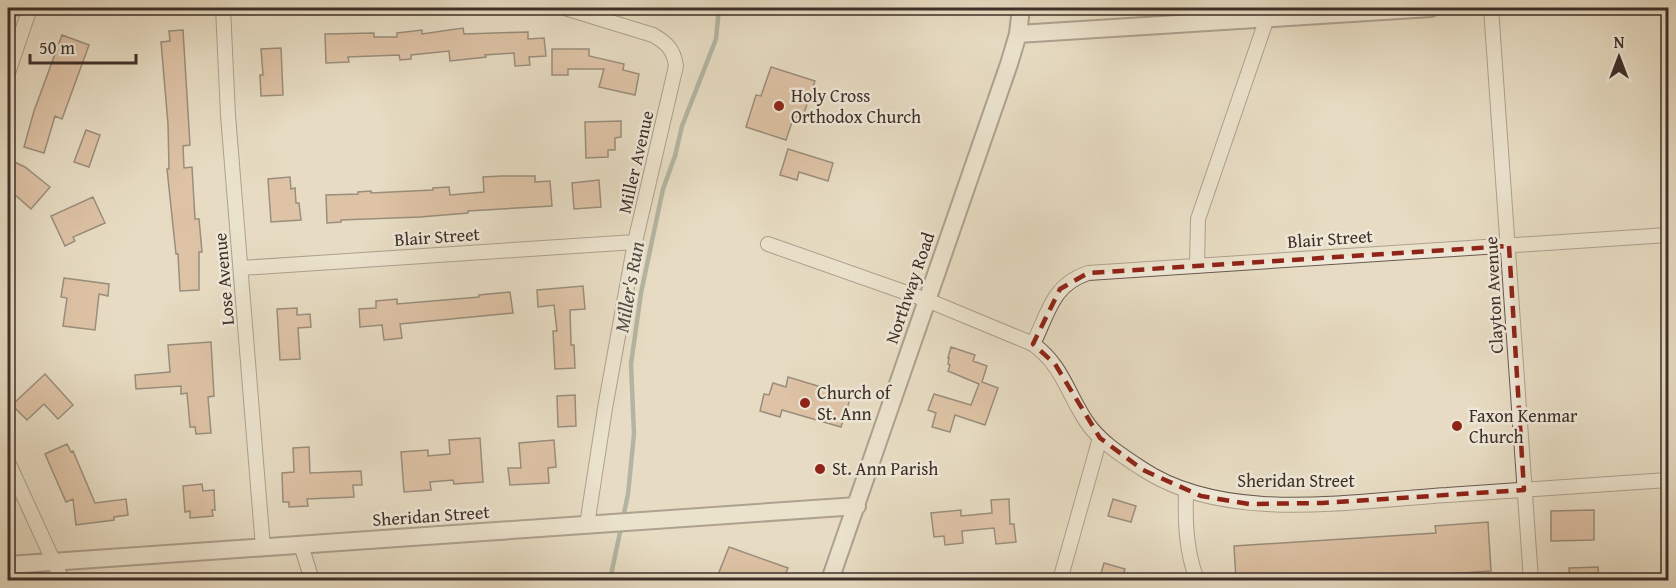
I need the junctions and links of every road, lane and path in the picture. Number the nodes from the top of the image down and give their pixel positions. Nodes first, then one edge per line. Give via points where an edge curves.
1 (22, 8) edge
2 (30, 8) edge
3 (223, 8) edge
4 (566, 8) edge
5 (1021, 8) edge
6 (1431, 8) edge
7 (1491, 8) edge
8 (8, 9) edge
9 (1267, 18) junction
10 (1018, 34) junction
11 (8, 73) edge
12 (1668, 235) edge
13 (635, 242) junction
14 (768, 244) dead end
15 (1509, 246) junction
16 (1197, 266) junction
17 (241, 268) junction
18 (927, 300) junction
19 (1033, 344) junction
20 (1100, 438) junction
21 (8, 462) edge
22 (1668, 480) edge
23 (1524, 490) junction
24 (1186, 491) junction
25 (857, 506) junction
26 (587, 525) junction
27 (301, 545) junction
28 (263, 548) junction
29 (54, 562) junction
30 (8, 565) edge
31 (62, 580) edge
32 (312, 580) edge
33 (830, 580) edge
34 (1060, 580) edge
35 (1197, 580) edge
36 (1531, 580) edge

1 - 8 street
2 - 11 street
3 - 17 street, Lose Avenue
4 - 13 street, Miller Avenue via 653,35 670,47 675,57 673,84
5 - 10 street, Northway Road
6 - 9 street
7 - 15 street, Clayton Avenue
9 - 10 street
9 - 16 street via 1198,219
10 - 18 street, Northway Road
12 - 15 street, Blair Street
13 - 17 street, Blair Street
13 - 26 street, Miller Avenue
14 - 18 street, Sheridan Street
15 - 16 street, Blair Street
15 - 23 street, Clayton Avenue
16 - 19 street, Blair Street via 1075,277 1060,289
17 - 28 street, Lose Avenue
18 - 19 street, Sheridan Street
18 - 25 street, Northway Road
19 - 20 street, Sheridan Street via 1055,364
20 - 24 street, Sheridan Street via 1143,470
20 - 34 street
21 - 29 street
22 - 23 street, Sheridan Street
23 - 24 street, Sheridan Street via 1301,504 1233,502
23 - 36 street, Clayton Avenue
24 - 35 street via 1187,540
25 - 26 street, Sheridan Street
25 - 33 street, Northway Road
26 - 27 street, Sheridan Street
27 - 28 street, Sheridan Street
27 - 32 street
28 - 29 street, Sheridan Street
29 - 30 street, Sheridan Street
29 - 31 street

